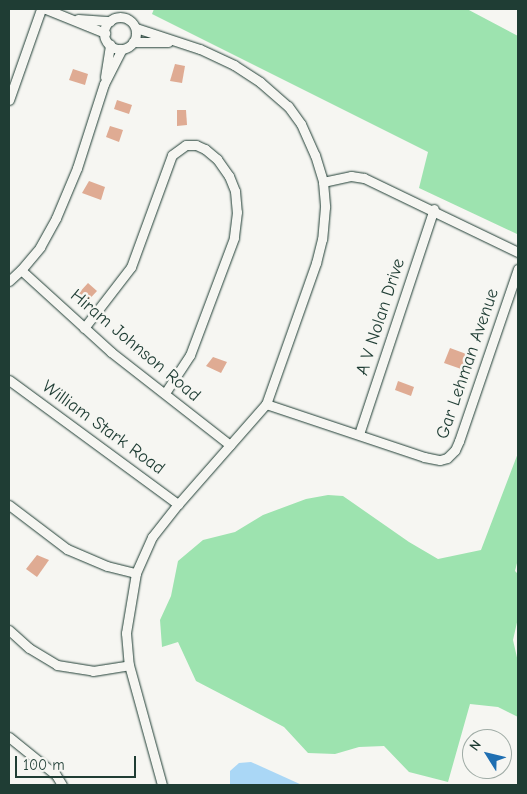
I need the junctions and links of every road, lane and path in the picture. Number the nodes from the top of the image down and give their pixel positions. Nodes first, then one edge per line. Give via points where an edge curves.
1 (41, 9) edge
2 (46, 9) edge
3 (73, 19) junction
4 (110, 21) junction
5 (136, 28) junction
6 (105, 33) junction
7 (133, 42) junction
8 (173, 42) junction
9 (110, 44) junction
10 (122, 49) junction
11 (104, 84) junction
12 (9, 100) edge
13 (323, 182) junction
14 (434, 210) junction
15 (518, 252) edge
16 (518, 269) edge
17 (21, 270) junction
18 (9, 281) edge
19 (84, 328) junction
20 (9, 380) edge
21 (165, 393) junction
22 (266, 404) junction
23 (359, 434) junction
24 (230, 445) junction
25 (178, 504) junction
26 (9, 505) edge
27 (136, 573) junction
28 (9, 630) edge
29 (129, 665) junction
30 (9, 737) edge
31 (62, 785) edge
32 (162, 785) edge

1 - 12 street
2 - 3 street
3 - 4 street
3 - 6 street
4 - 5 street via 125,18
4 - 6 street
5 - 7 street
5 - 8 street
6 - 9 street
7 - 8 street
7 - 10 street
8 - 13 street via 200,49 234,65 288,106 316,155
9 - 10 street
9 - 11 street
10 - 11 street
11 - 17 street via 77,168 56,218
13 - 14 street via 351,176 364,178
13 - 22 street via 325,207 318,255
14 - 15 street
14 - 23 street, A V Nolan Drive
16 - 23 street, Gar Lehman Avenue via 459,441 451,455 442,459 430,458
17 - 18 street
17 - 19 street, Hiram Johnson Road
19 - 21 street, Hiram Johnson Road
19 - 21 street via 131,267 172,155 186,145 205,149 229,176 234,191 237,212 234,238 190,356
20 - 25 street, William Stark Road
21 - 24 street, Hiram Johnson Road
22 - 23 street, Gar Lehman Avenue
22 - 24 street
24 - 25 street
25 - 27 street via 152,537
26 - 27 street via 67,548 107,566
27 - 29 street via 126,633
28 - 29 street via 29,648 58,665 93,671
29 - 32 street
30 - 31 street via 56,775

